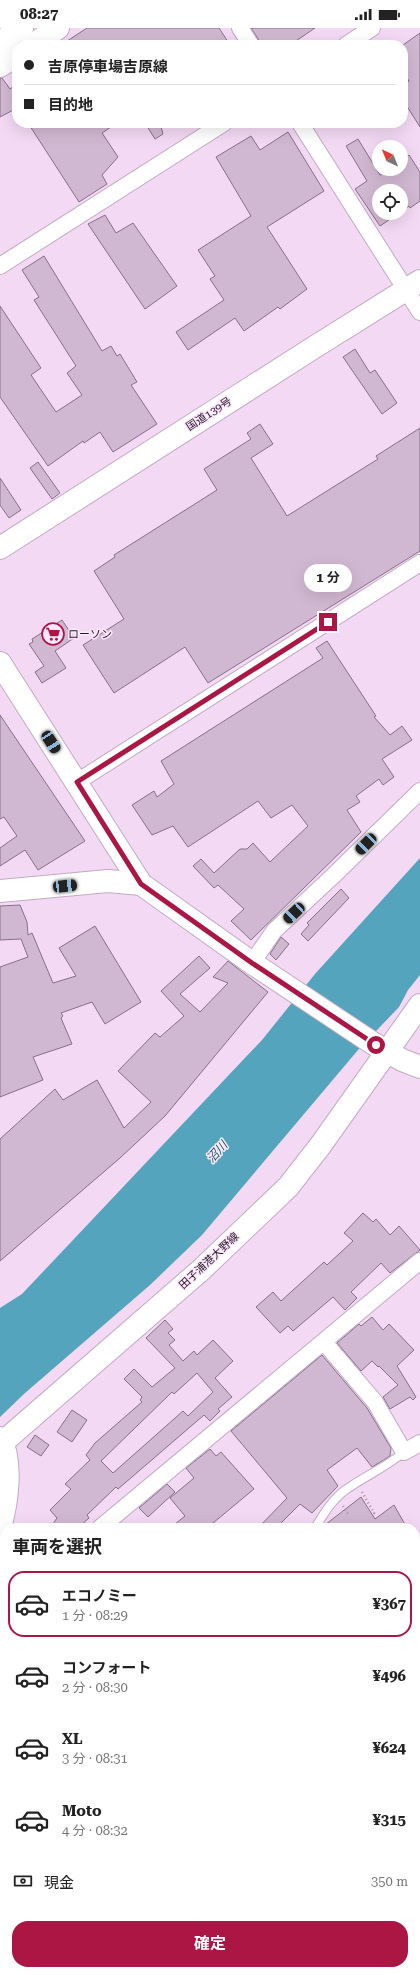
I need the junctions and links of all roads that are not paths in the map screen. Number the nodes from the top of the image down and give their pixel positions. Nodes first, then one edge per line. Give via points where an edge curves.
1 (22, 28) edge
2 (58, 28) edge
3 (240, 28) edge
4 (372, 28) edge
5 (40, 40) edge
6 (248, 40) edge
7 (354, 40) edge
8 (0, 42) edge
9 (12, 58) edge
10 (0, 66) edge
11 (216, 128) edge
12 (303, 128) edge
13 (0, 266) edge
14 (413, 285) edge
15 (420, 312) edge
16 (0, 548) edge
17 (420, 563) edge
18 (0, 663) edge
19 (77, 782) junction
20 (420, 791) edge
21 (141, 884) junction
22 (0, 891) edge
23 (252, 963) junction
24 (420, 1005) edge
25 (380, 1047) junction
26 (420, 1067) edge
27 (420, 1262) edge
28 (324, 1342) junction
29 (1, 1441) edge
30 (420, 1443) edge
31 (404, 1452) junction
32 (2, 1523) edge
33 (106, 1523) edge
34 (319, 1523) edge

1 - 8 main road
2 - 5 main road
3 - 6 street
4 - 7 street
9 - 10 main road
11 - 13 street
12 - 14 street
14 - 15 street
14 - 16 main road, 国道139号
17 - 19 street
18 - 19 main road
19 - 21 main road
20 - 23 street via 274,931
21 - 22 main road via 108,882
21 - 23 main road
23 - 25 main road
24 - 25 main road, 田子浦港大野線
25 - 26 main road
25 - 29 main road, 田子浦港大野線 via 320,1146 288,1187 200,1270
27 - 28 street
28 - 31 street via 375,1402
28 - 33 street
29 - 32 main road via 8,1472
30 - 31 street
31 - 34 lane via 343,1492

